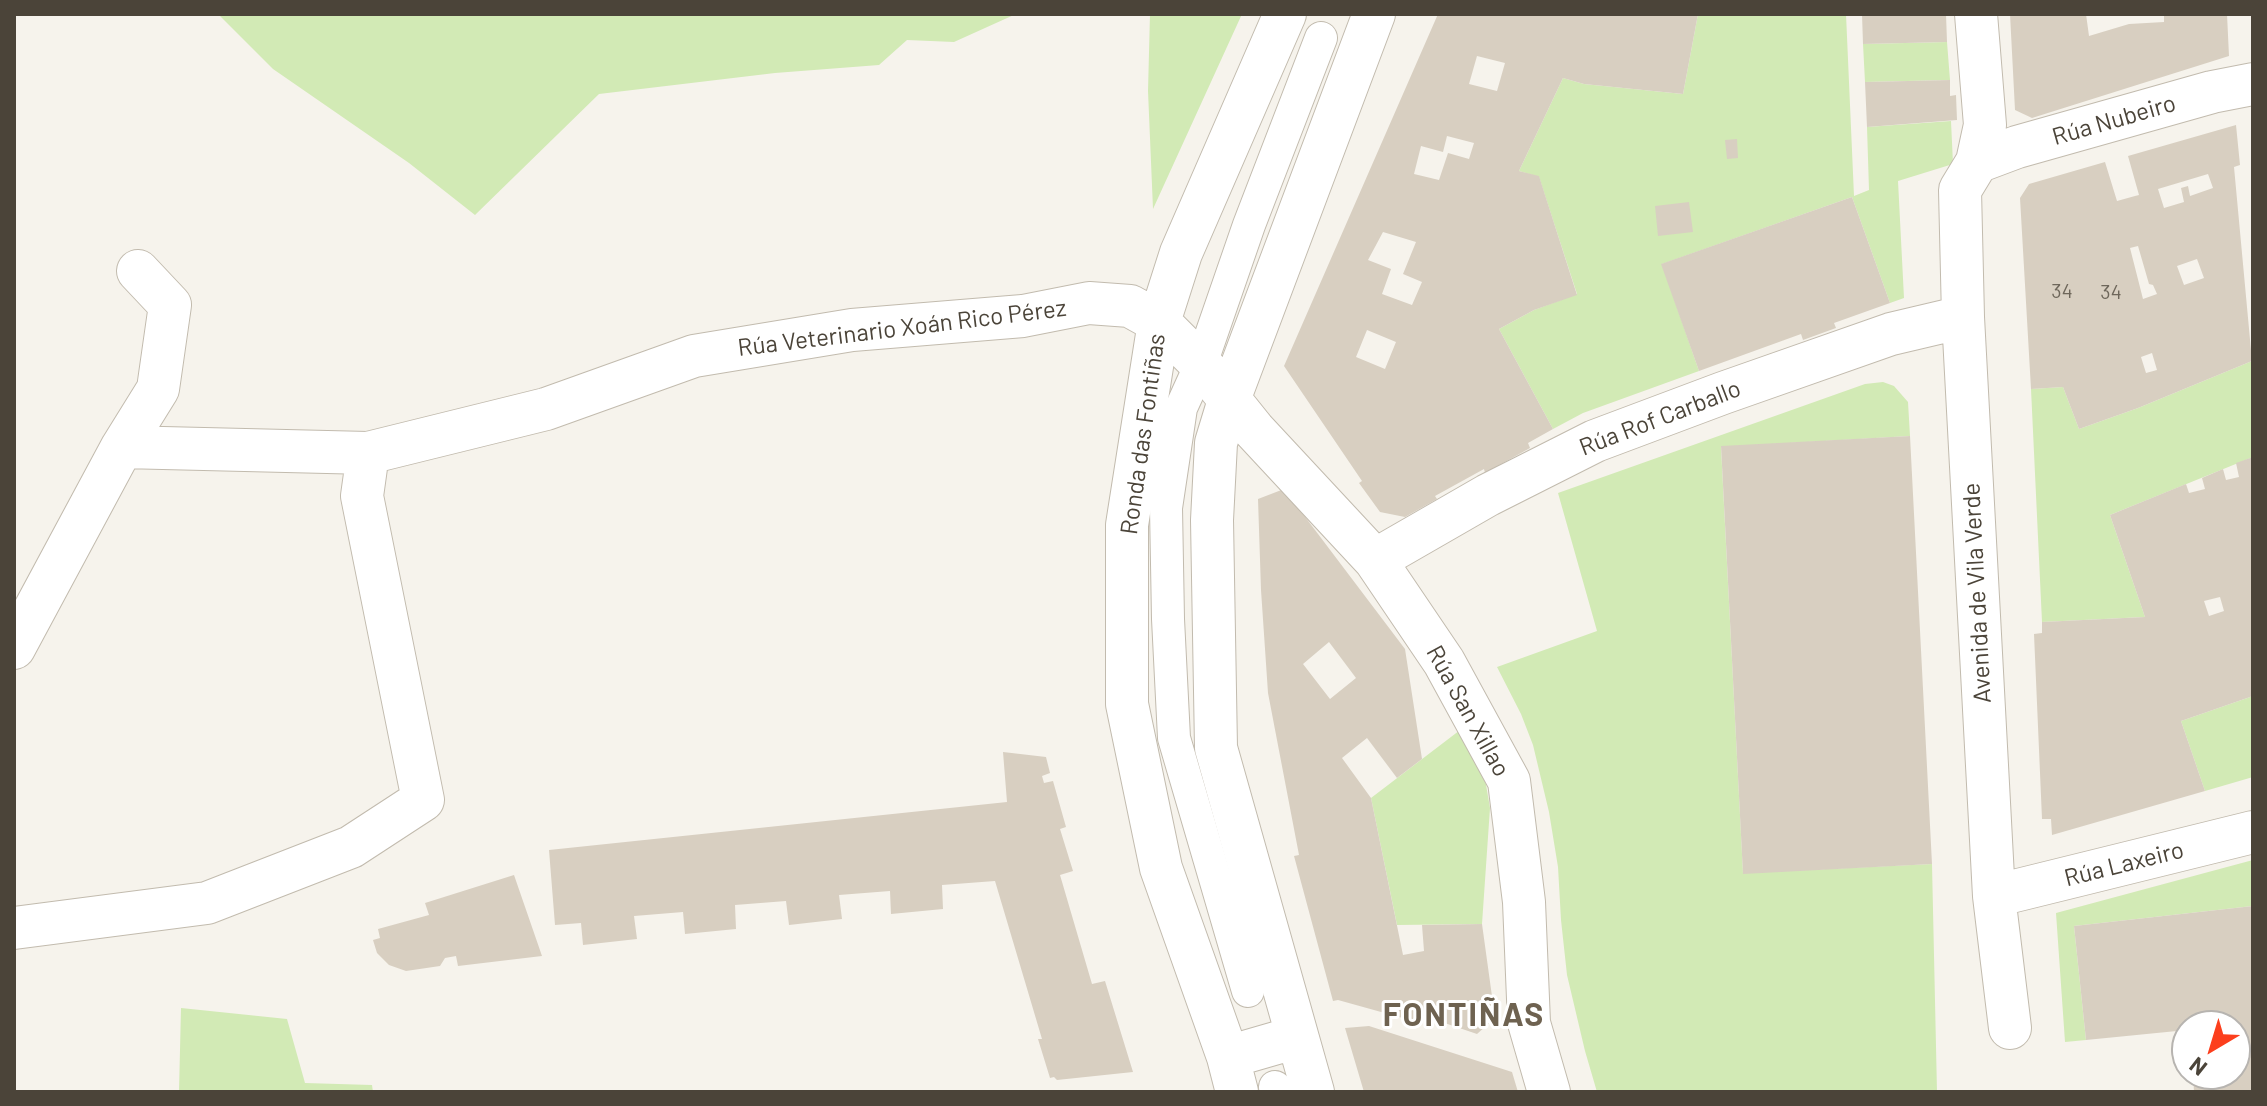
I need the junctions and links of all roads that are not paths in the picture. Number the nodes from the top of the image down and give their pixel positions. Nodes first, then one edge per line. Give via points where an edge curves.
1 (1285, 14) edge
2 (1976, 14) edge
3 (1351, 23) edge
4 (2253, 84) edge
5 (1977, 162) junction
6 (138, 271) dead end
7 (1963, 317) junction
8 (1159, 322) junction
9 (1201, 364) junction
10 (1230, 397) junction
11 (122, 447) junction
12 (368, 453) junction
13 (1375, 560) junction
14 (14, 648) edge
15 (2253, 832) edge
16 (1994, 896) junction
17 (14, 928) edge
18 (1248, 991) dead end
19 (2010, 1028) dead end
20 (1297, 1037) junction
21 (1266, 1084) edge
22 (1549, 1092) edge

1 - 8 street, Ronda das Fontiñas via 1181,253
2 - 5 street, Avenida de Vila Verde via 1985,125
3 - 9 street via 1249,225
3 - 10 street
4 - 5 street, Rúa Nubeiro
5 - 7 street, Avenida de Vila Verde via 1960,190
6 - 11 street via 170,305 158,389
7 - 13 street, Rúa Rof Carballo via 1891,334 1595,441
7 - 16 street, Avenida de Vila Verde
8 - 9 street, Rúa San Xillao
8 - 12 street, Rúa Veterinario Xoán Rico Pérez via 1130,306 1089,303 1023,316 852,330 723,351 694,356 546,409
8 - 21 street, Ronda das Fontiñas via 1127,525 1127,704 1161,868
9 - 10 street, Rúa San Xillao
9 - 18 street via 1181,408 1166,508 1174,738
10 - 13 street, Rúa San Xillao via 1254,430
10 - 20 street via 1216,443 1212,520 1216,748
11 - 12 street, Rúa Veterinario Xoán Rico Pérez
11 - 14 street
12 - 17 street via 362,496 423,800 351,847 207,903
13 - 22 street, Rúa San Xillao via 1444,662 1509,781 1524,902 1529,1023
15 - 16 street, Rúa Laxeiro
16 - 19 street, Avenida de Vila Verde
20 - 21 street
20 - 21 street

